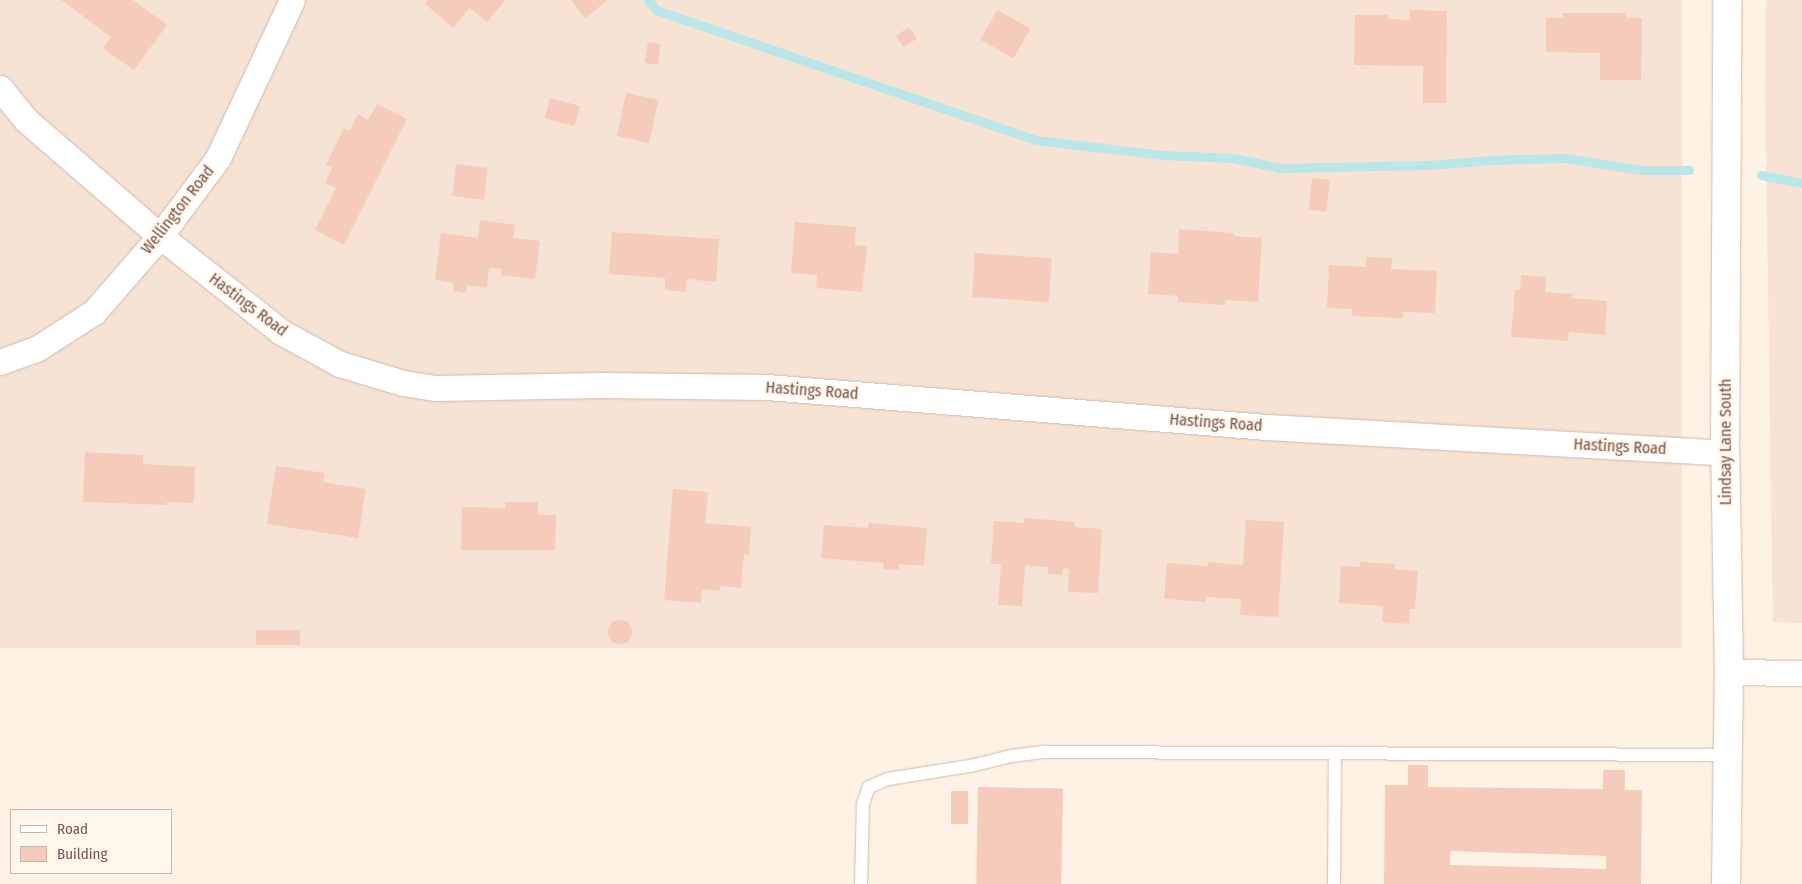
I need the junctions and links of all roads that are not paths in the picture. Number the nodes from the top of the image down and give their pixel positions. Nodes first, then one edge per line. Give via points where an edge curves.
1 (292, 0) edge
2 (1727, 0) edge
3 (0, 88) edge
4 (160, 236) junction
5 (0, 362) edge
6 (1725, 453) junction
7 (1729, 672) junction
8 (1802, 673) edge
9 (1335, 753) junction
10 (1728, 755) junction
11 (861, 884) edge
12 (1334, 884) edge
13 (1726, 884) edge

1 - 4 street, Wellington Road via 218,158
2 - 6 street, Lindsay Lane South
3 - 4 street, Hastings Road via 26,120
4 - 5 street, Wellington Road via 94,312 38,348
4 - 6 street, Hastings Road via 281,332 340,364 403,383 436,388 601,385 767,388 1266,427
6 - 7 street, Lindsay Lane South
7 - 8 street
7 - 10 street, Lindsay Lane South
9 - 10 lane
9 - 11 lane via 1043,752 888,779 869,787 863,804
9 - 12 lane
10 - 13 street, Lindsay Lane South

